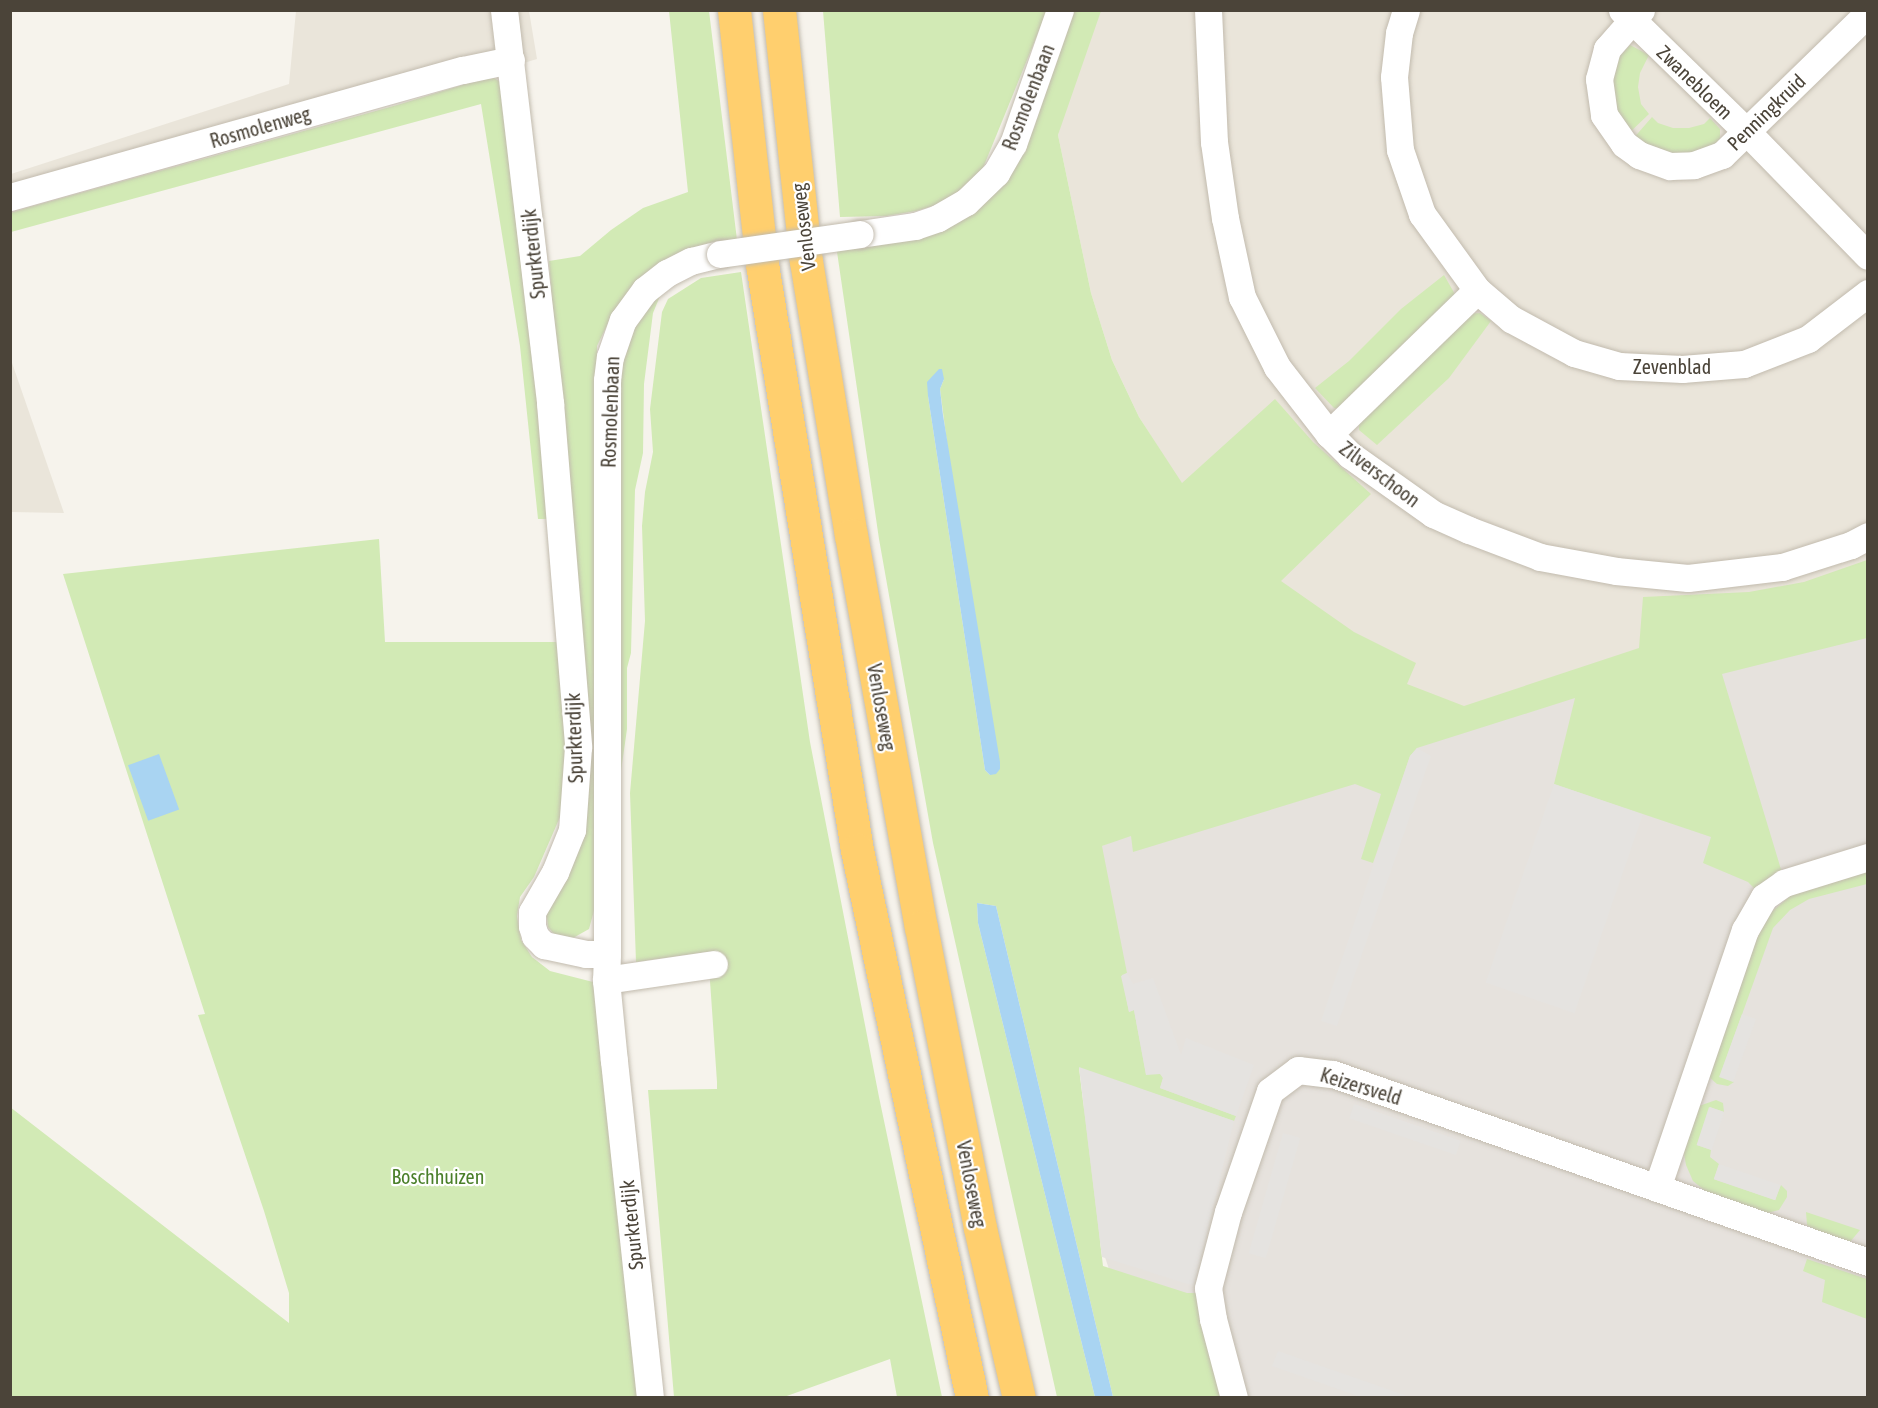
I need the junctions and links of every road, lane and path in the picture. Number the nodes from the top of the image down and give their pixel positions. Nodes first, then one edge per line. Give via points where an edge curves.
1 (504, 10) edge
2 (734, 10) edge
3 (779, 10) edge
4 (1060, 10) edge
5 (1208, 10) edge
6 (1406, 10) edge
7 (1868, 13) edge
8 (1631, 14) edge
9 (511, 60) junction
10 (1747, 132) junction
11 (10, 197) edge
12 (1868, 256) edge
13 (1477, 290) junction
14 (1868, 293) edge
15 (1329, 434) junction
16 (1868, 536) edge
17 (1868, 858) edge
18 (714, 964) dead end
19 (607, 967) junction
20 (1657, 1188) junction
21 (1868, 1262) edge
22 (650, 1398) edge
23 (972, 1398) edge
24 (1019, 1398) edge
25 (1234, 1398) edge

1 - 9 street, Spurkterdijk
2 - 23 highway via 762,264 857,850
3 - 24 highway, Venloseweg via 806,261 851,535 928,962 980,1228
4 - 19 street, Rosmolenbaan, bridge via 1013,144 996,173 966,202 915,226 691,261 645,290 623,320 610,357 607,380
5 - 15 street, Zilverschoon via 1214,142 1242,297 1277,367
6 - 13 street, Zevenblad via 1394,77 1400,150 1422,214
7 - 10 street, Penningkruid
8 - 10 street, Zwanebloem
8 - 10 street, Penningkruid via 1607,49 1599,79 1604,115 1624,144 1639,155 1670,166 1694,165 1722,155
9 - 11 street, Rosmolenweg via 463,70
9 - 19 street, Spurkterdijk via 550,403 578,747 572,830 555,872 532,912 532,927 544,945 586,954
10 - 12 street, Zwanebloem
13 - 14 street, Zevenblad via 1511,319 1574,353 1619,366 1682,369 1744,364 1808,339
13 - 15 street
15 - 16 street, Zilverschoon via 1350,455 1433,514 1540,557 1616,571 1688,578 1782,567
17 - 20 street via 1784,884 1764,897 1745,930
18 - 19 street
19 - 22 street, Spurkterdijk
20 - 21 street, Keizersveld
20 - 25 street, Keizersveld via 1333,1074 1298,1070 1270,1091 1228,1212 1208,1288

